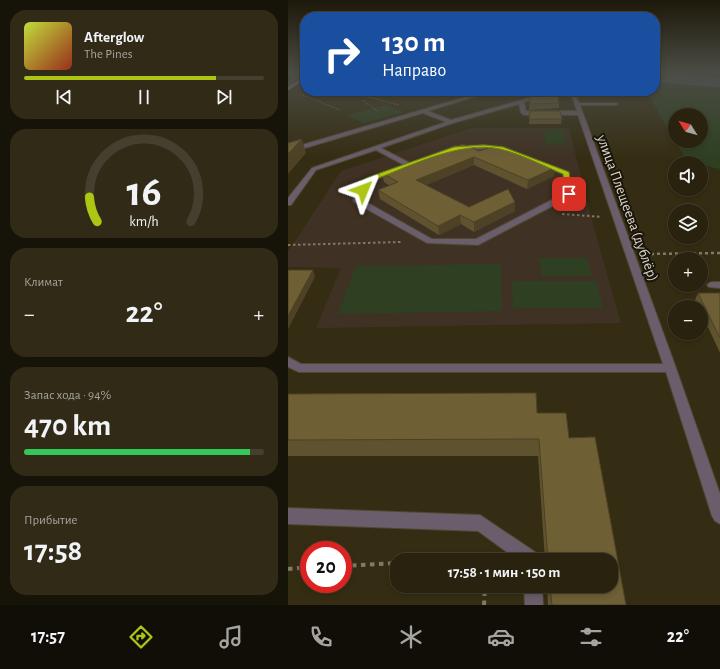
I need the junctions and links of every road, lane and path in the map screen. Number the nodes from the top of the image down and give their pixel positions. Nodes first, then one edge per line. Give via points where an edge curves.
1 (319, 101) edge
2 (388, 101) edge
3 (456, 101) edge
4 (521, 101) joint
5 (575, 101) edge
6 (616, 104) dead end
7 (577, 109) junction
8 (340, 110) dead end
9 (423, 111) junction
10 (451, 122) junction
11 (377, 148) junction
12 (288, 151) edge
13 (410, 165) junction
14 (288, 203) edge
15 (535, 212) junction
16 (615, 216) junction
17 (430, 241) junction
18 (288, 245) edge
19 (720, 253) edge
20 (628, 254) junction
21 (288, 361) edge
22 (670, 368) junction
23 (716, 492) edge
24 (288, 516) edge
25 (720, 516) edge
26 (522, 553) edge
27 (390, 563) edge
28 (352, 566) edge
29 (288, 568) edge
30 (300, 568) edge
31 (485, 593) edge
32 (533, 593) edge
33 (484, 605) edge
34 (534, 605) edge

1 - 8 path
2 - 9 path
3 - 9 street
4 - 7 street via 524,113
4 - 10 street
5 - 7 street, улица Плещеева (дублёр)
6 - 7 street
7 - 16 street, улица Плещеева (дублёр)
9 - 10 street
9 - 12 street
10 - 11 street
11 - 13 street
11 - 14 street via 314,169
13 - 15 street via 456,148 484,147 501,148 566,173 569,194
13 - 17 street via 368,180 357,200
15 - 16 path via 590,218
15 - 17 street via 478,242
16 - 20 street, улица Плещеева (дублёр)
17 - 18 path
19 - 20 path
20 - 22 street, улица Плещеева (дублёр)
21 - 22 street via 299,368
22 - 23 street, улица Плещеева (дублёр)
23 - 25 street, улица Плещеева (дублёр)
24 - 26 street via 480,523
27 - 28 path
29 - 30 path
31 - 33 path
32 - 34 street

